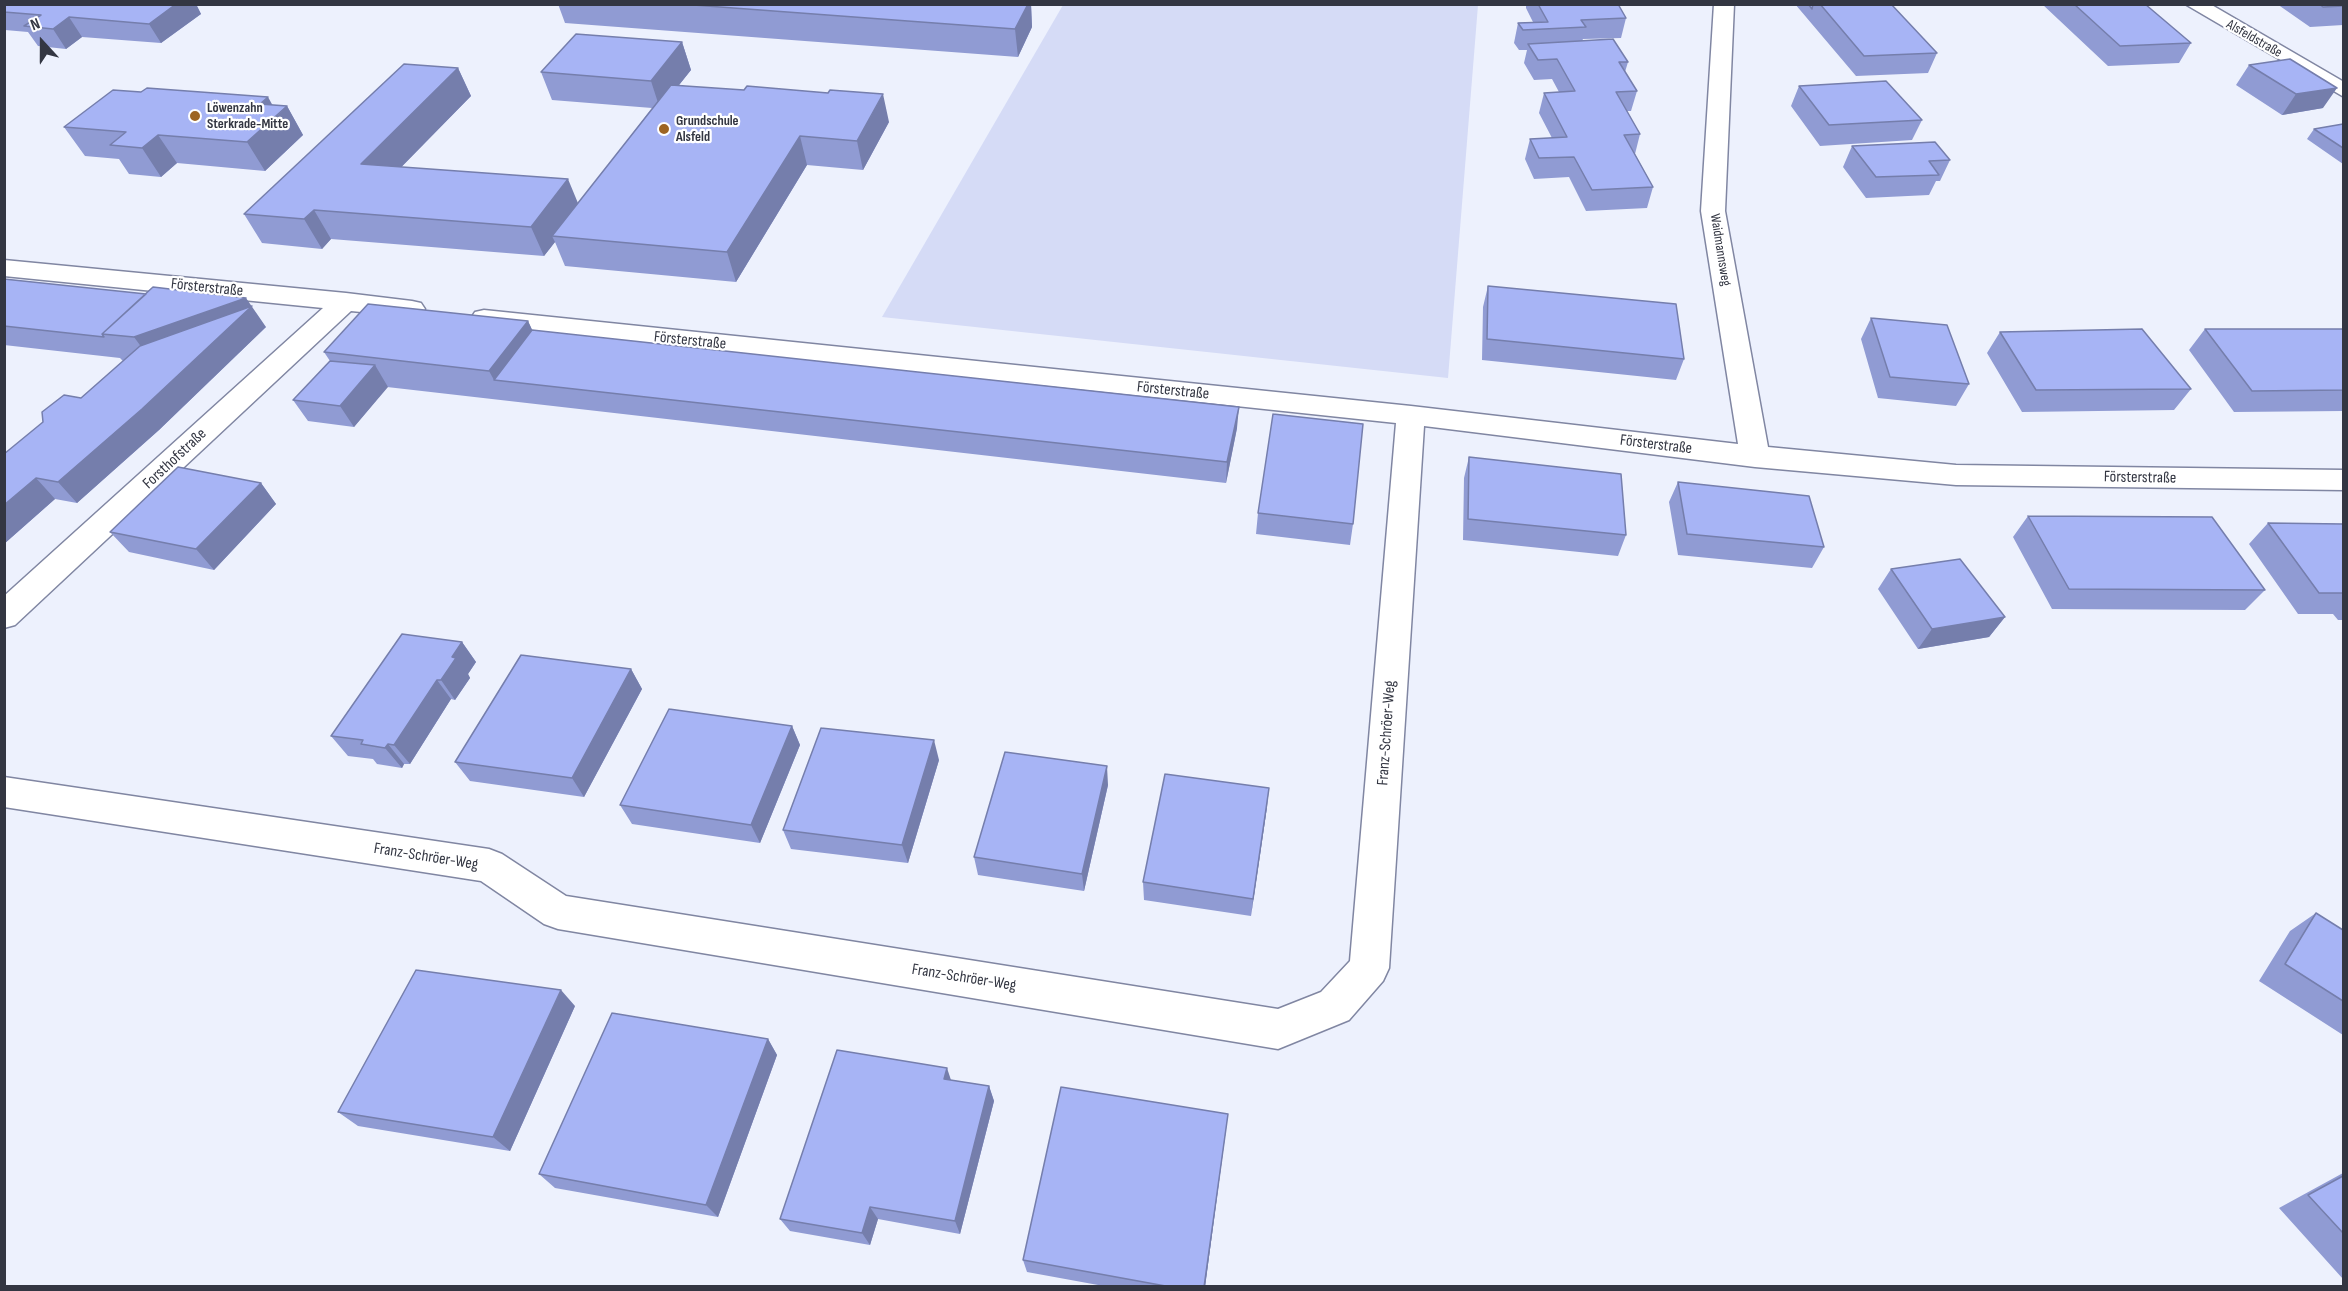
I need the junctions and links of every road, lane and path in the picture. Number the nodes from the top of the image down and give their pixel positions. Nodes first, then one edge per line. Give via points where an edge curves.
1 (1724, 4) edge
2 (2195, 4) edge
3 (2343, 91) edge
4 (4, 268) edge
5 (346, 301) junction
6 (1411, 416) junction
7 (1755, 457) junction
8 (2343, 480) edge
9 (4, 616) edge
10 (4, 792) edge

1 - 7 street, Waidmannsweg via 1713,211
2 - 3 street, Alsfeldstraße
4 - 5 street, Försterstraße
5 - 6 street, Försterstraße
5 - 9 street, Forsthofstraße
6 - 7 street, Försterstraße
6 - 10 street, Franz-Schröer-Weg via 1369,968 1335,1006 1278,1029 558,912 489,866
7 - 8 street, Försterstraße via 1956,475

